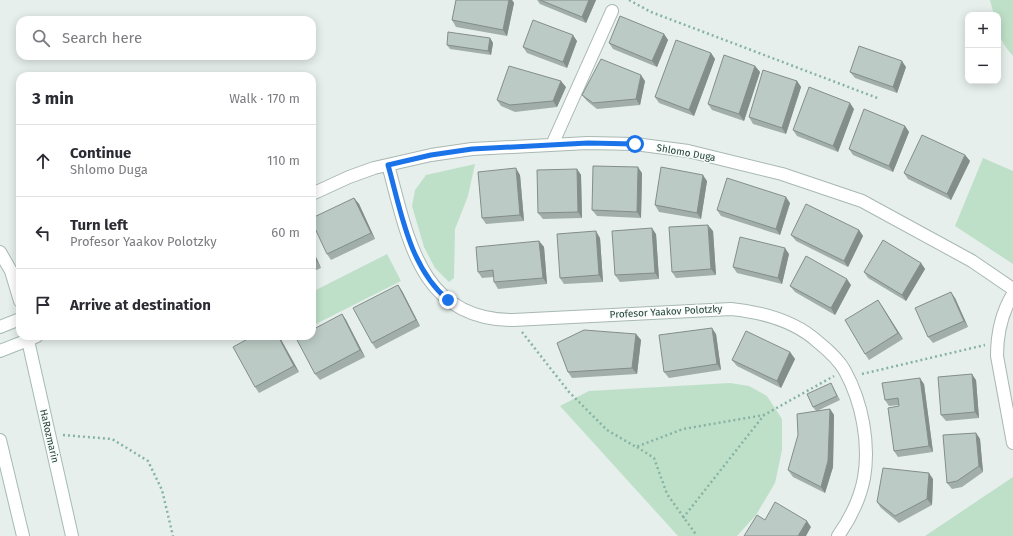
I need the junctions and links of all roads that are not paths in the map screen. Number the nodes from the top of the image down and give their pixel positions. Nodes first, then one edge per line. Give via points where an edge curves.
1 (612, 11) dead end
2 (552, 145) junction
3 (388, 165) junction
4 (316, 192) edge
5 (0, 252) edge
6 (16, 282) edge
7 (1013, 290) edge
8 (1013, 294) edge
9 (16, 321) edge
10 (0, 327) edge
11 (24, 340) edge
12 (32, 340) edge
13 (0, 351) edge
14 (0, 440) edge
15 (1013, 443) edge
16 (23, 536) edge
17 (72, 536) edge
18 (838, 536) edge

1 - 2 street
2 - 3 street, Shlomo Duga via 472,149
2 - 7 street, Shlomo Duga via 635,144 688,151 819,185 862,201 896,219 972,261
3 - 4 street, Shlomo Duga via 349,177
3 - 18 street, Profesor Yaakov Polotzky via 407,234 426,276 436,290 461,309 480,317 513,320 731,309 778,320 818,341 846,374 864,428 864,478 852,513
5 - 6 street
8 - 15 street via 1006,305 997,342 997,356
9 - 10 street
11 - 13 street
12 - 17 street, HaRozmarin via 48,434
14 - 16 street

